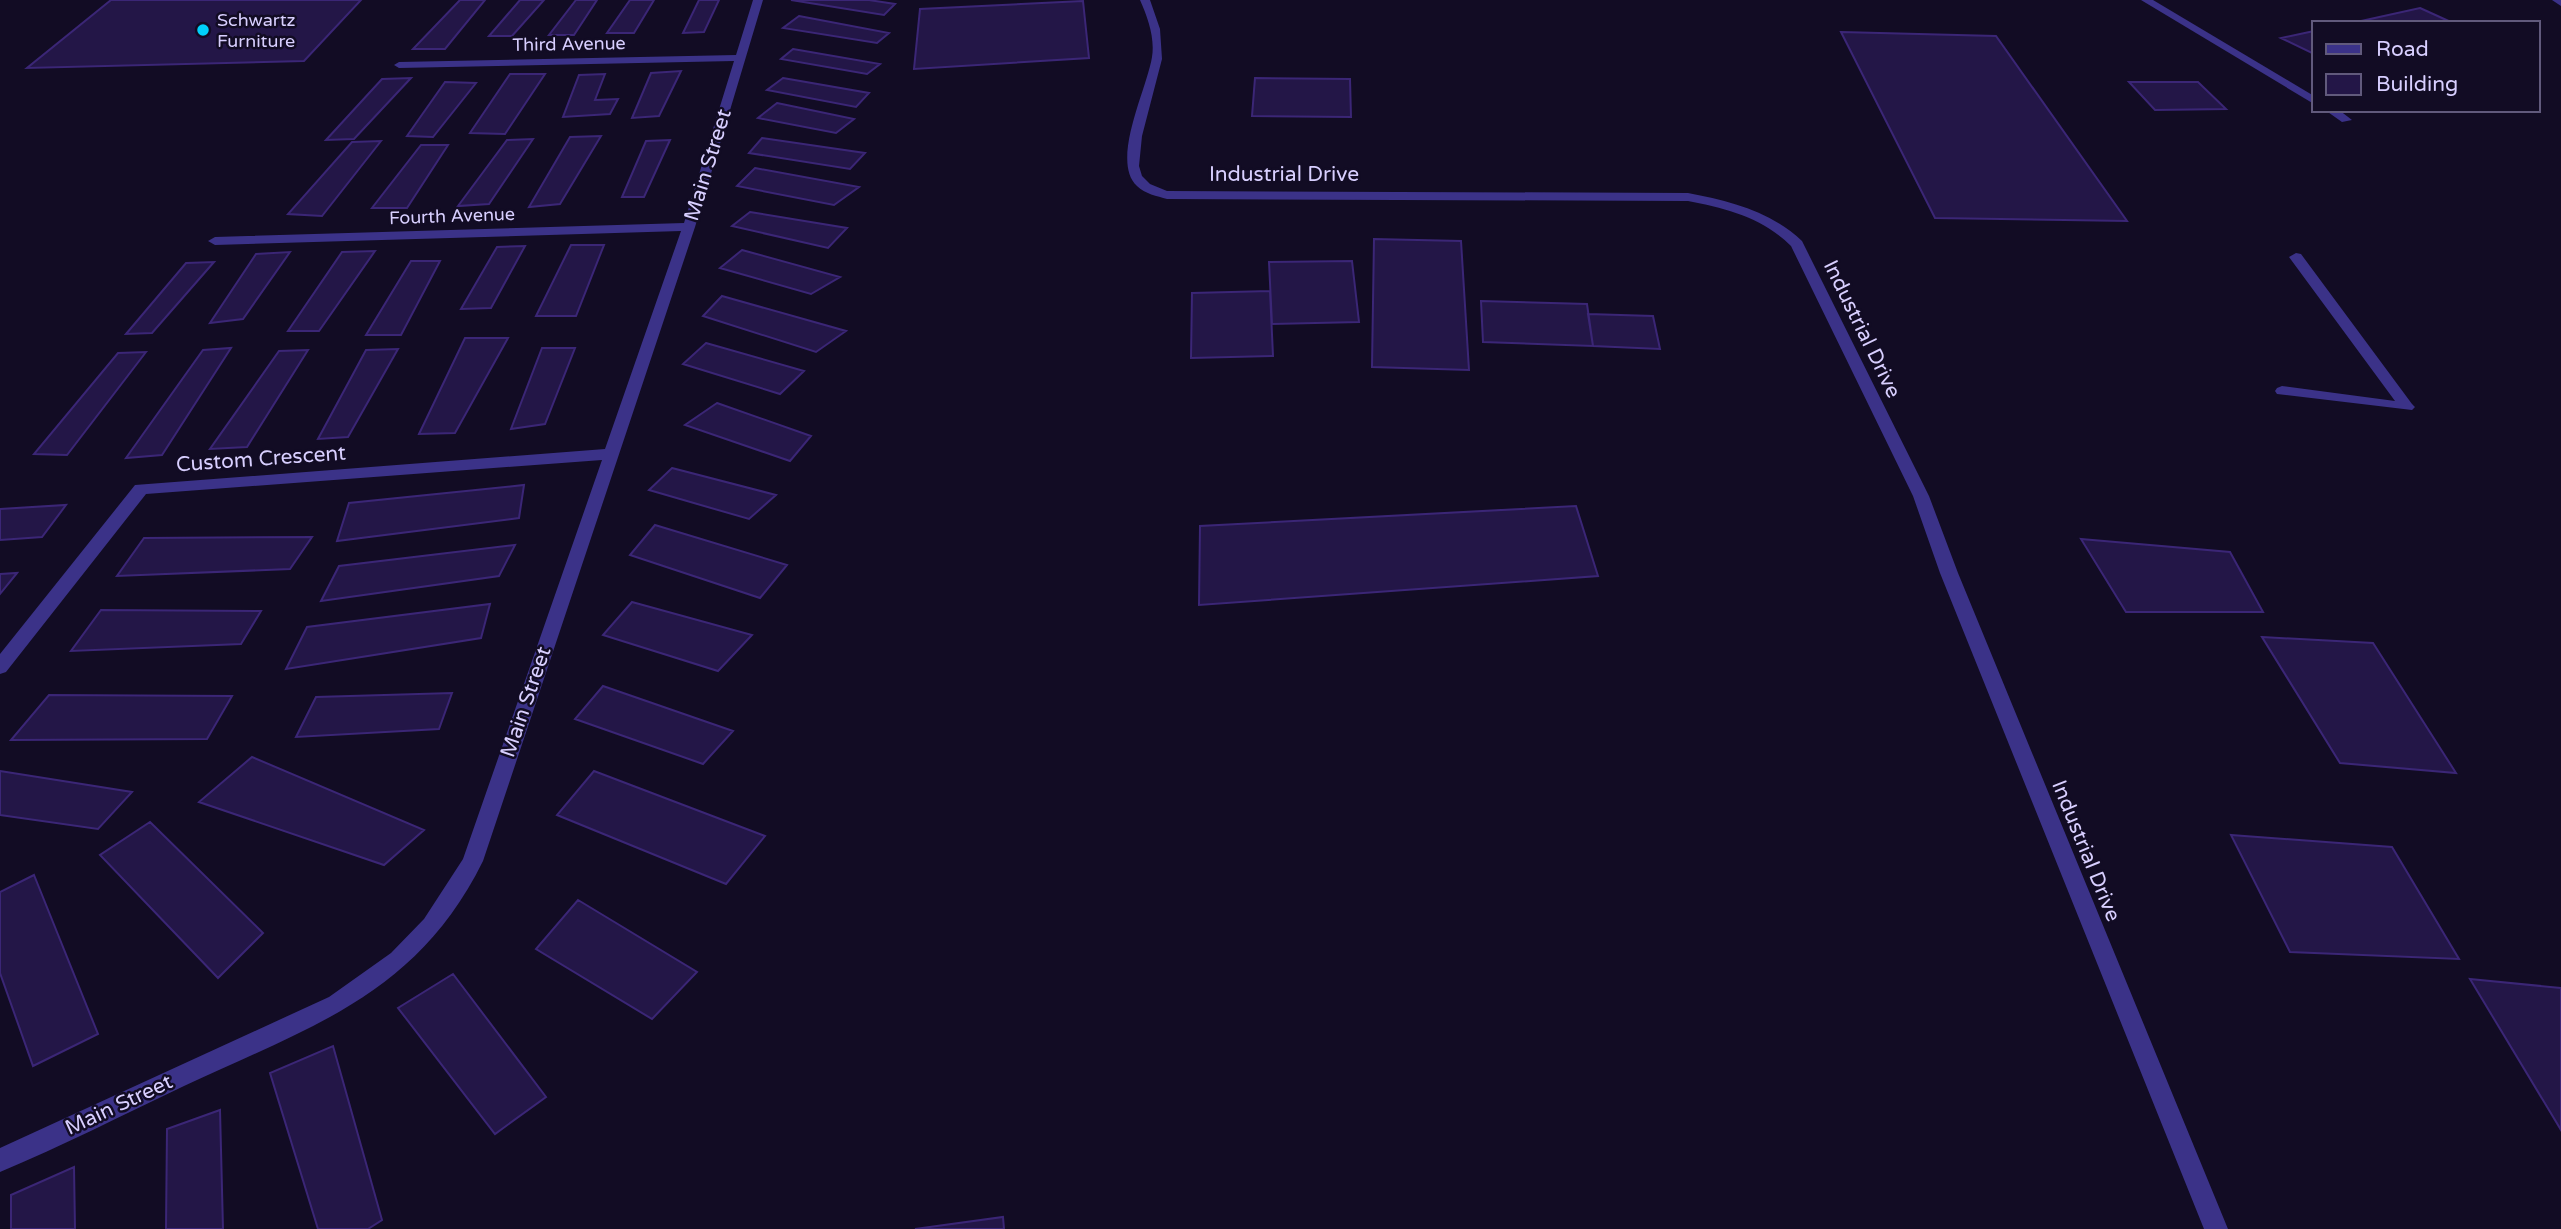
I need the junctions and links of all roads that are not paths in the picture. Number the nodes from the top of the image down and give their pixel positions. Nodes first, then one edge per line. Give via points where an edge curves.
1 (758, 0) edge
2 (1146, 0) edge
3 (2146, 0) edge
4 (2557, 0) edge
5 (2561, 3) edge
6 (739, 58) junction
7 (398, 65) dead end
8 (2312, 100) edge
9 (2334, 112) edge
10 (2346, 120) dead end
11 (689, 227) junction
12 (215, 241) dead end
13 (2296, 257) dead end
14 (2282, 391) dead end
15 (610, 454) junction
16 (0, 667) edge
17 (0, 1160) edge
18 (2216, 1229) edge

1 - 6 street, Main Street
2 - 18 street, Industrial Drive via 1157,58 1141,113 1133,169 1142,184 1158,193 1688,197 1752,215 1776,226 1797,244 1921,496
3 - 8 street
4 - 5 street
6 - 7 street, Third Avenue
6 - 11 street, Main Street
9 - 10 street
11 - 12 street, Fourth Avenue
11 - 15 street, Main Street
13 - 14 street via 2407,407
15 - 16 street, Custom Crescent via 141,489
15 - 17 street, Main Street via 473,861 456,895 423,938 388,970 337,1004

